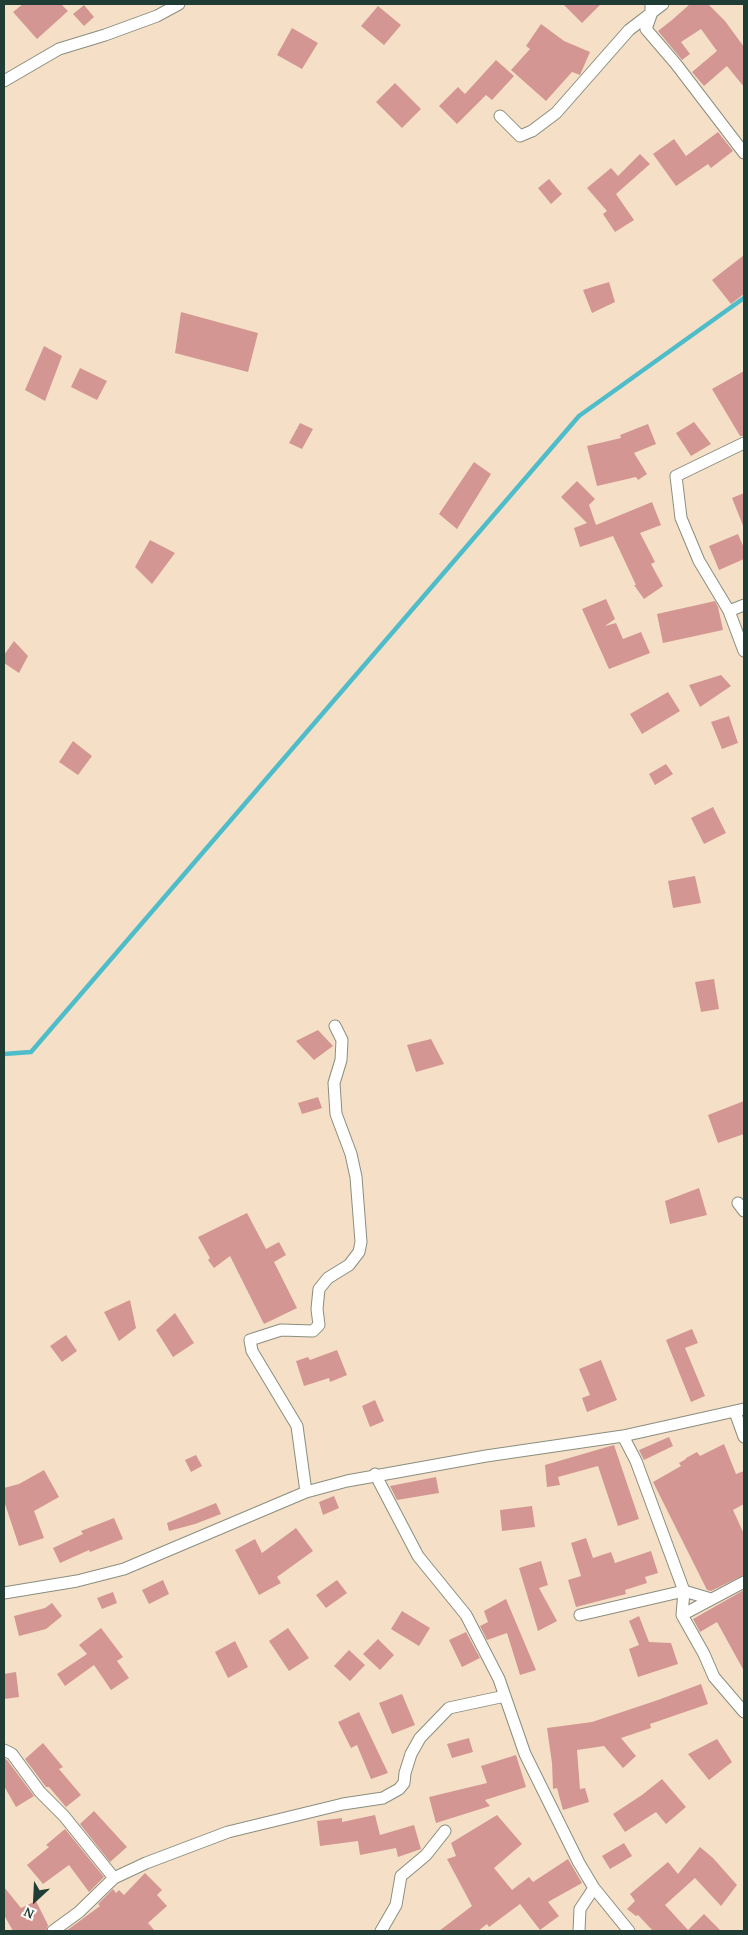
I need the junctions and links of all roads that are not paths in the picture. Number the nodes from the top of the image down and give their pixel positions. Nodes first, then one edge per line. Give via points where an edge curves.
1 (179, 4) edge
2 (663, 4) edge
3 (651, 9) edge
4 (4, 81) edge
5 (500, 116) dead end
6 (744, 154) edge
7 (744, 443) edge
8 (744, 605) edge
9 (729, 611) junction
10 (744, 651) edge
11 (335, 1026) dead end
12 (740, 1410) edge
13 (623, 1436) junction
14 (744, 1437) edge
15 (375, 1474) junction
16 (306, 1492) junction
17 (744, 1582) edge
18 (684, 1591) junction
19 (4, 1593) edge
20 (711, 1599) junction
21 (580, 1615) dead end
22 (682, 1615) junction
23 (505, 1696) junction
24 (744, 1712) edge
25 (4, 1750) edge
26 (445, 1831) dead end
27 (114, 1878) junction
28 (594, 1888) junction
29 (53, 1931) edge
30 (381, 1931) edge
31 (579, 1931) edge
32 (629, 1931) edge

1 - 4 street via 105,36 59,49
2 - 3 street
3 - 5 street via 556,113 532,131 520,136
3 - 6 street via 646,29
7 - 9 street via 676,476 681,518 698,561
8 - 9 street
9 - 10 street
11 - 16 street via 342,1040 341,1060 334,1083 336,1114 356,1177 359,1252 349,1265 328,1278 319,1289 319,1325 313,1330 281,1330 250,1340 252,1351 296,1426
12 - 13 street
12 - 14 street
13 - 15 street
13 - 18 street via 636,1461
15 - 16 street
15 - 23 street via 418,1556 466,1615
16 - 19 street via 124,1569 77,1581
17 - 20 street
18 - 20 street
18 - 21 street
18 - 22 street
20 - 22 street
22 - 24 street via 714,1677
23 - 27 street via 449,1708 420,1738 411,1754 404,1783 384,1798 343,1804 228,1832
23 - 28 street via 524,1754
25 - 27 street via 12,1754 40,1792 64,1816
26 - 30 street via 426,1855 401,1876 396,1905
27 - 29 street via 79,1912
28 - 31 street via 580,1909
28 - 32 street

